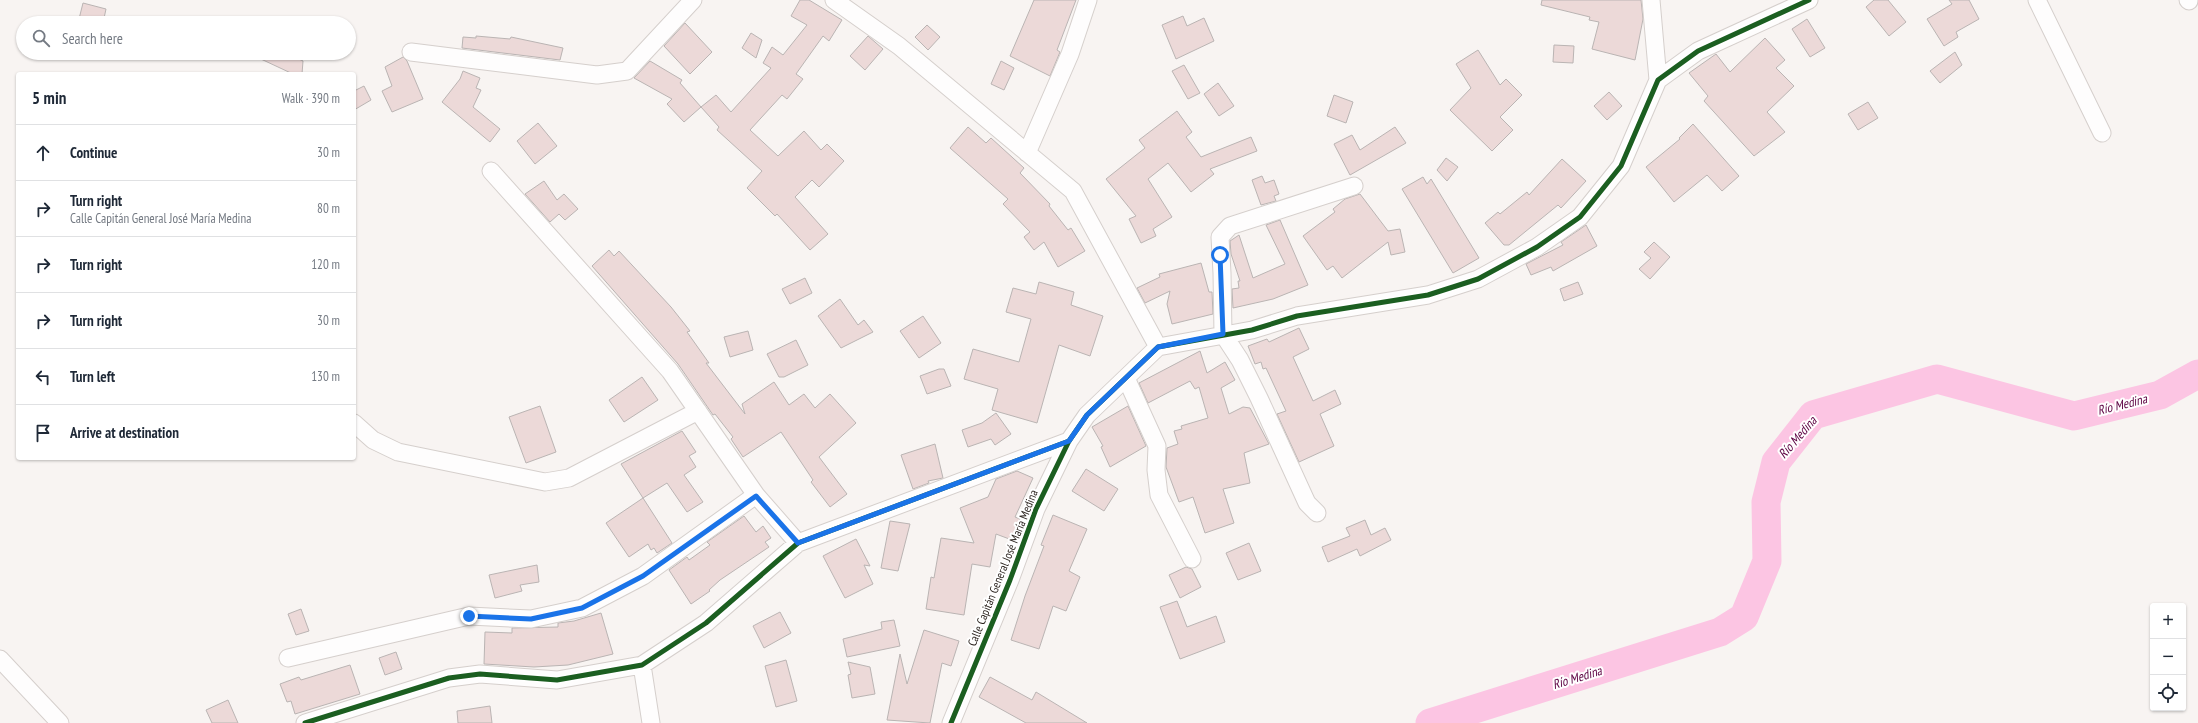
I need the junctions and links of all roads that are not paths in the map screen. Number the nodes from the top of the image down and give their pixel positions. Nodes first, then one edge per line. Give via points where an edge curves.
1 (693, 0) edge
2 (834, 0) edge
3 (1088, 0) edge
4 (1651, 0) edge
5 (1809, 0) edge
6 (2037, 0) edge
7 (411, 52) dead end
8 (1658, 80) junction
9 (2102, 133) dead end
10 (1027, 153) junction
11 (491, 171) dead end
12 (1354, 186) dead end
13 (1223, 334) junction
14 (1158, 347) junction
15 (1126, 378) junction
16 (698, 411) junction
17 (356, 425) edge
18 (1069, 441) junction
19 (756, 496) junction
20 (1317, 513) dead end
21 (798, 543) junction
22 (1192, 559) dead end
23 (288, 658) dead end
24 (0, 659) edge
25 (642, 665) junction
26 (60, 723) edge
27 (305, 723) edge
28 (651, 723) edge
29 (951, 723) edge

1 - 7 street via 626,71 611,74 596,75
2 - 10 street via 899,46
3 - 10 street via 1070,54
4 - 8 street
5 - 8 street via 1698,51
6 - 9 street
8 - 13 street via 1621,166 1580,217 1537,247 1478,279 1428,295 1298,316 1252,330
10 - 14 street via 1073,191
11 - 16 street via 670,371
12 - 13 street via 1230,226 1220,238
13 - 14 street
13 - 20 street via 1240,360 1259,398 1306,503
14 - 15 street, Calle Capitán General José María Medina
15 - 18 street, Calle Capitán General José María Medina via 1087,415
15 - 22 street via 1157,446 1159,495
16 - 17 street via 570,478 544,482 398,452 373,440
16 - 19 street
18 - 21 street
18 - 29 street, Calle Capitán General José María Medina via 1036,509 1010,580
19 - 21 street
19 - 23 street via 643,576 582,608 531,619 469,616
21 - 25 street via 706,623
24 - 26 street
25 - 27 street via 557,680 480,674 449,678
25 - 28 street

